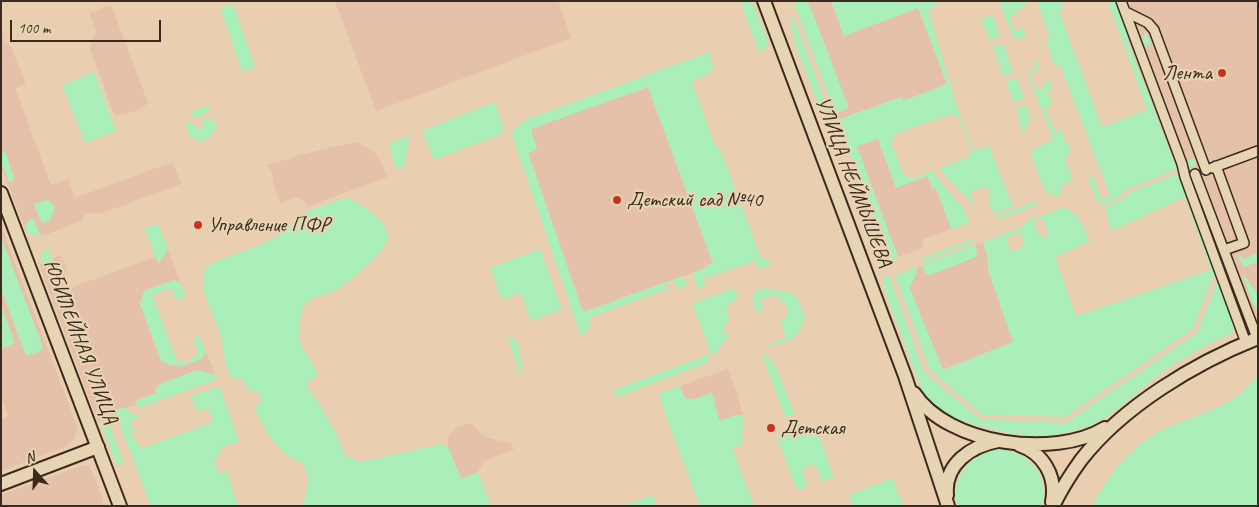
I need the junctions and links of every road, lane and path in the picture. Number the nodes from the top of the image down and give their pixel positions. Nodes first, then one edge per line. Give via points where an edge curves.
1 (764, 1) edge
2 (1121, 1) edge
3 (1126, 12) junction
4 (1258, 151) edge
5 (1216, 166) junction
6 (1206, 170) junction
7 (1184, 174) junction
8 (1195, 174) junction
9 (1, 193) edge
10 (1224, 250) junction
11 (1254, 339) edge
12 (905, 376) junction
13 (1123, 418) junction
14 (1001, 441) junction
15 (1015, 443) junction
16 (98, 447) junction
17 (1, 484) edge
18 (120, 506) edge
19 (948, 506) edge
20 (1052, 506) edge

1 - 12 main road, УЛИЦА НЕЙМЫШЕВА
2 - 3 street
3 - 6 street via 1154,30
3 - 7 street
4 - 5 street
5 - 6 street
5 - 10 street via 1244,243
6 - 8 street
7 - 8 street
7 - 11 street
8 - 10 street
9 - 16 main road, ЮБИЛЕЙНАЯ УЛИЦА
10 - 11 street
11 - 13 main road via 1182,376
12 - 14 main road via 918,399 935,415 962,430
12 - 19 main road
13 - 15 main road via 1084,438 1056,443
13 - 20 main road via 1081,461
14 - 15 main road
14 - 19 main road via 977,447 957,463 948,481
15 - 20 main road via 1029,448 1045,464 1053,485
16 - 17 main road
16 - 18 main road, ЮБИЛЕЙНАЯ УЛИЦА

